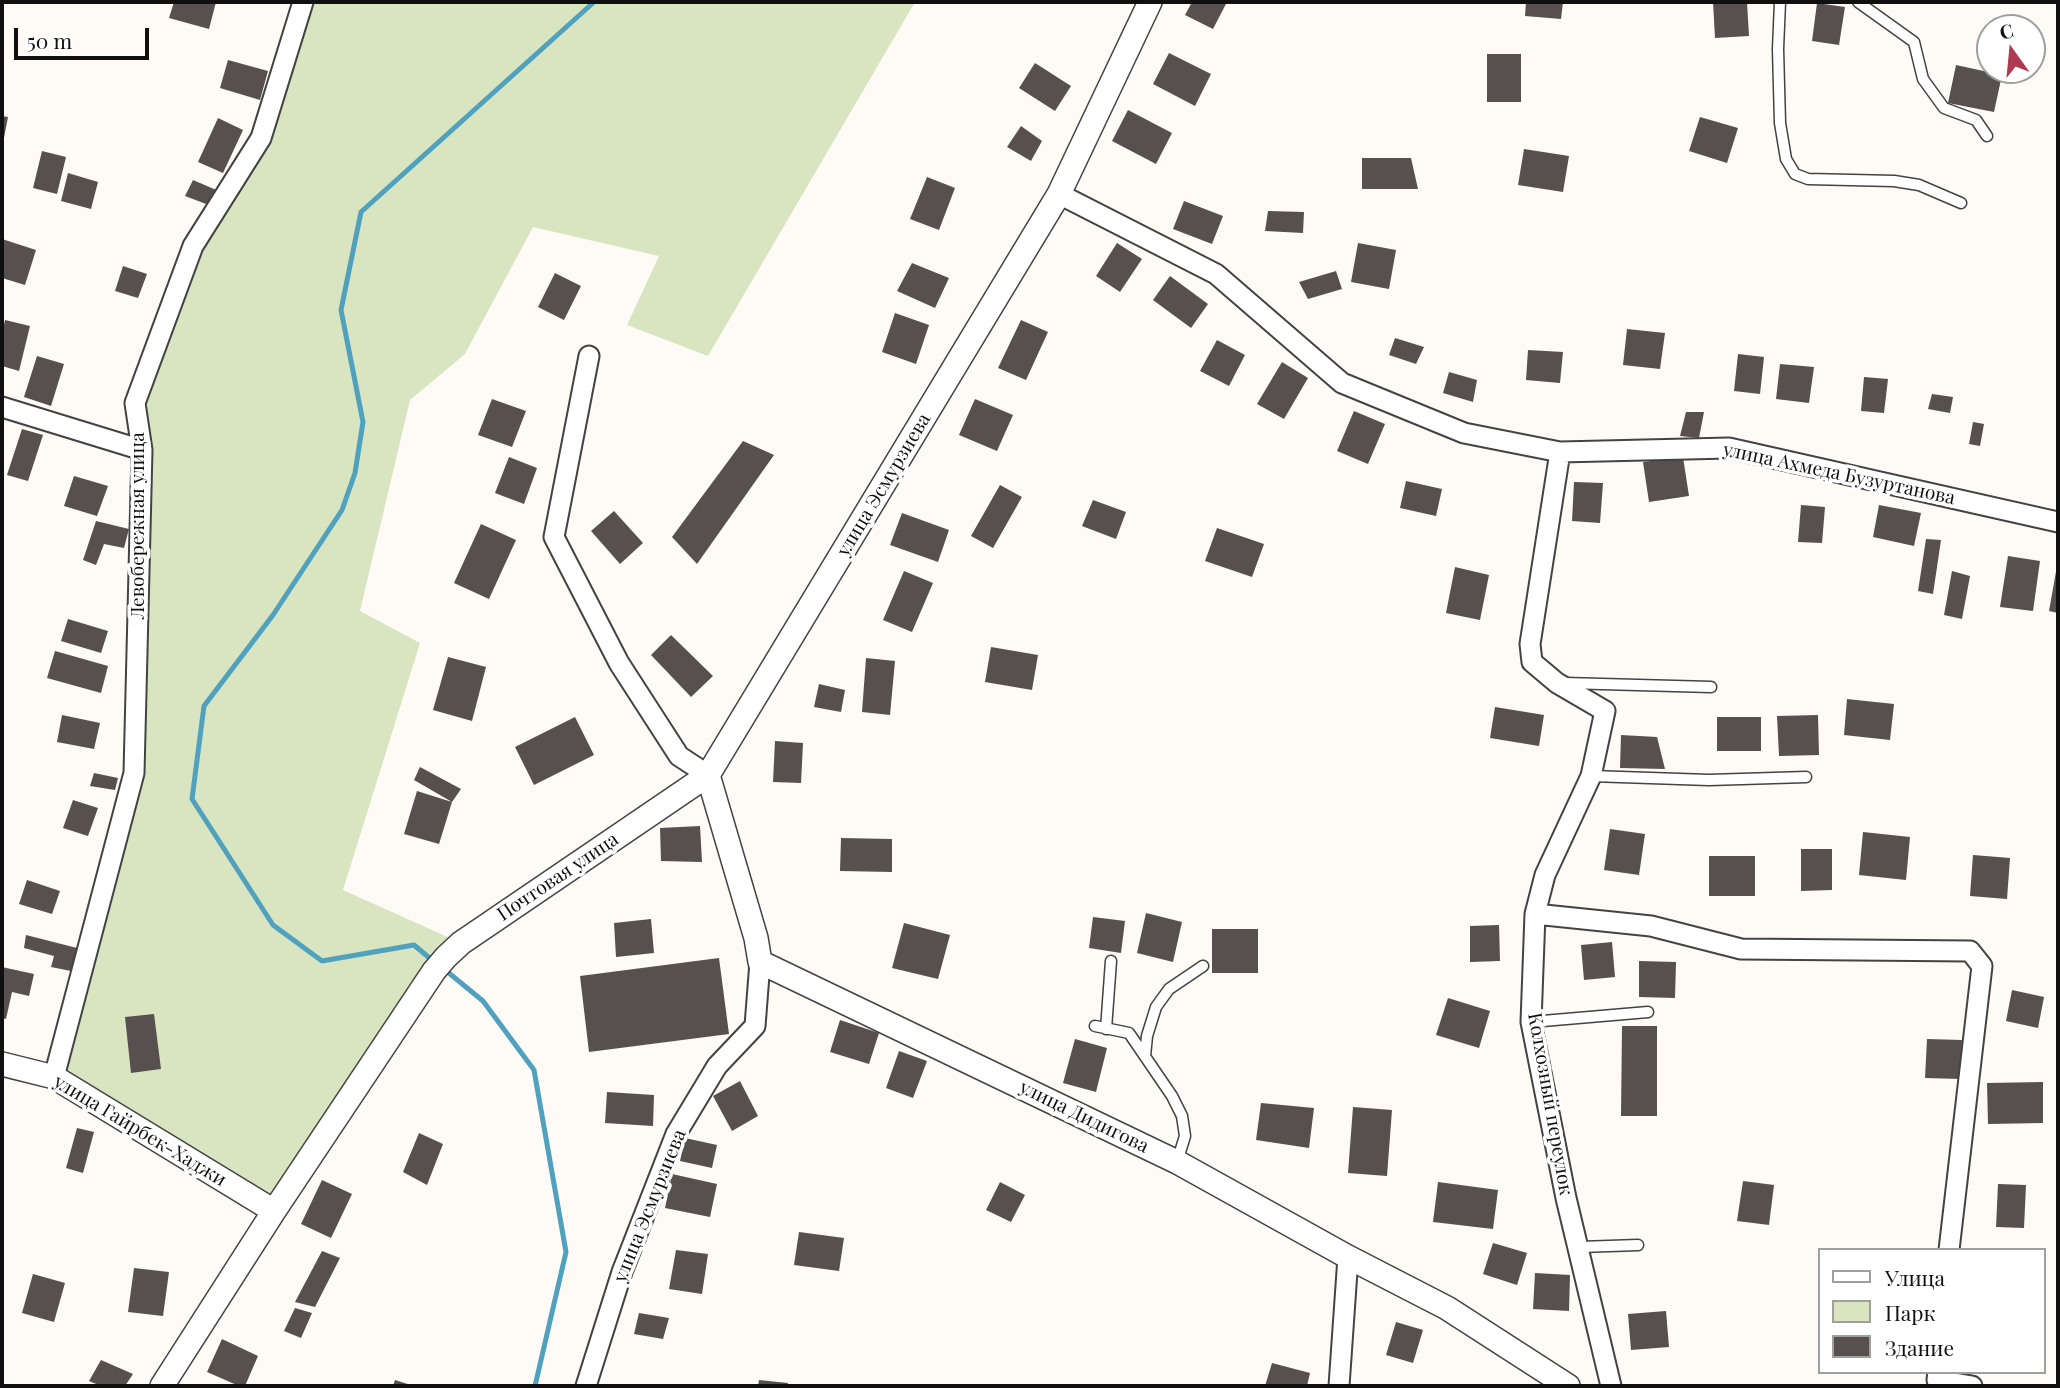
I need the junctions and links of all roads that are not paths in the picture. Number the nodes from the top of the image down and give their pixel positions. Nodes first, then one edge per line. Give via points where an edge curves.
1 (303, 2) edge
2 (1150, 2) edge
3 (1780, 2) edge
4 (1858, 2) edge
5 (1987, 136) dead end
6 (1059, 194) junction
7 (1961, 204) dead end
8 (589, 356) dead end
9 (2, 407) edge
10 (142, 450) junction
11 (1560, 452) junction
12 (2058, 522) edge
13 (1557, 683) junction
14 (1711, 687) dead end
15 (708, 775) junction
16 (1591, 776) junction
17 (1806, 777) dead end
18 (1535, 915) junction
19 (1111, 961) dead end
20 (760, 962) junction
21 (1203, 966) dead end
22 (1648, 1012) dead end
23 (1531, 1022) junction
24 (1095, 1026) dead end
25 (1106, 1029) junction
26 (1145, 1056) junction
27 (2, 1064) edge
28 (54, 1077) junction
29 (1177, 1162) junction
30 (274, 1211) junction
31 (1637, 1245) dead end
32 (1580, 1247) junction
33 (1949, 1248) edge
34 (1348, 1257) junction
35 (1938, 1374) edge
36 (162, 1386) edge
37 (586, 1386) edge
38 (1339, 1386) edge
39 (1568, 1386) edge
40 (1611, 1386) edge
41 (1972, 1386) edge

1 - 10 street, Левобережная улица via 261,138 193,246 135,402
2 - 6 street, улица Эсмурзиева
3 - 7 lane via 1780,122 1786,159 1795,174 1808,179 1906,183
4 - 5 lane via 1914,42 1923,79 1944,108 1976,120
6 - 11 street, улица Ахмеда Бузуртанова via 1216,274 1342,383 1464,433
6 - 15 street, улица Эсмурзиева
8 - 15 street via 554,537 619,663 679,757
9 - 10 street
10 - 28 street, Левобережная улица via 134,773
11 - 12 street, улица Ахмеда Бузуртанова via 1729,448
11 - 13 street, Колхозный переулок via 1530,644 1532,662
13 - 14 lane
13 - 16 street, Колхозный переулок via 1605,710
15 - 20 street
15 - 30 street, Почтовая улица via 446,957
16 - 17 lane
16 - 18 street, Колхозный переулок via 1545,875
18 - 23 street, Колхозный переулок
18 - 33 street via 1651,926 1741,949 1970,951 1982,967
19 - 25 lane
20 - 29 street, улица Дидигова
20 - 37 street, улица Эсмурзиева via 755,1026 717,1066 676,1134 622,1272
21 - 26 lane via 1169,989 1156,1007
22 - 23 lane
23 - 32 street, Колхозный переулок
24 - 25 lane
25 - 26 lane via 1129,1033
26 - 29 lane via 1182,1116 1185,1136
27 - 28 street, улица Гайрбек-Хаджи
28 - 30 street, улица Гайрбек-Хаджи
29 - 34 street, улица Дидигова
30 - 36 street, Почтовая улица
31 - 32 lane
32 - 40 street, Колхозный переулок
34 - 38 street
34 - 39 street, улица Дидигова via 1447,1308
35 - 41 street via 1937,1380

